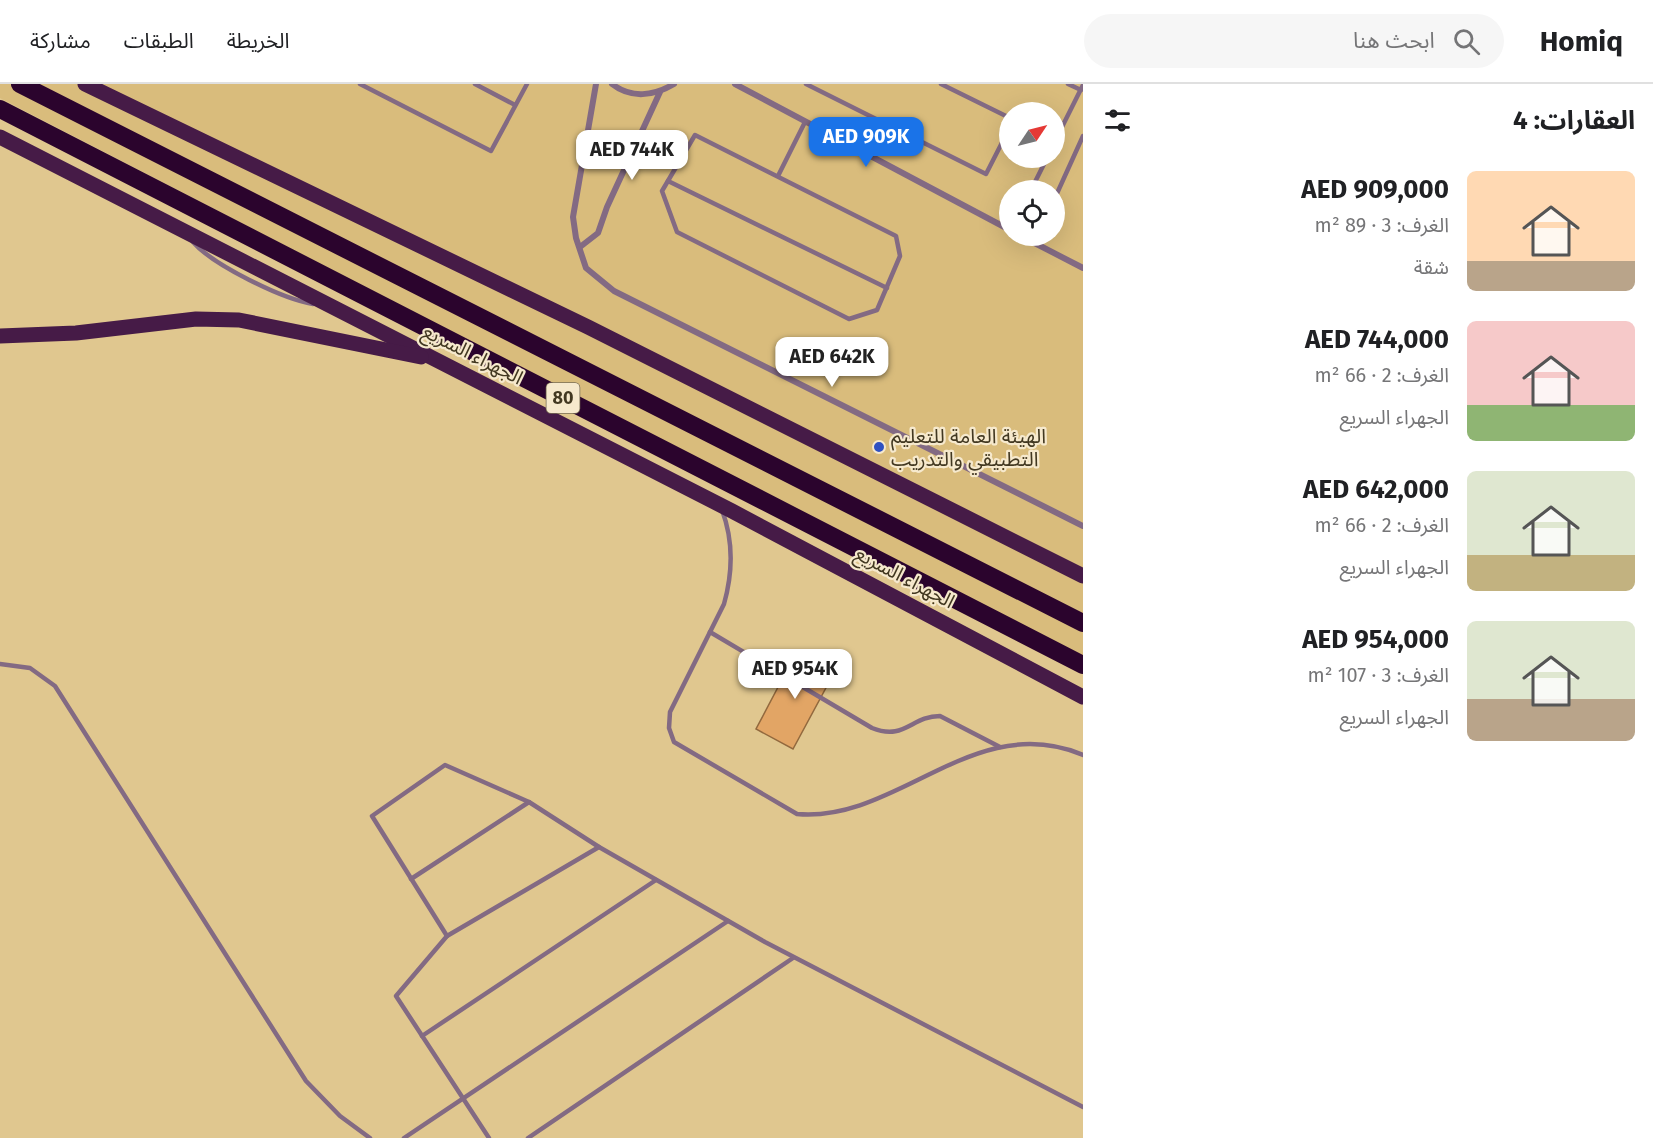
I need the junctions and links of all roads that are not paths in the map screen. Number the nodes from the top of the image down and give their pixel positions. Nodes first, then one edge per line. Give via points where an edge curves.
1 (20, 84) edge
2 (85, 84) edge
3 (360, 84) edge
4 (475, 84) edge
5 (527, 84) edge
6 (596, 84) edge
7 (612, 84) edge
8 (674, 84) edge
9 (735, 84) edge
10 (806, 84) edge
11 (941, 84) edge
12 (1068, 84) edge
13 (1082, 88) edge
14 (660, 93) junction
15 (515, 105) junction
16 (0, 109) edge
17 (999, 113) edge
18 (805, 122) junction
19 (1065, 122) edge
20 (1083, 136) edge
21 (0, 137) edge
22 (999, 149) edge
23 (778, 176) junction
24 (1063, 180) edge
25 (668, 181) junction
26 (999, 224) edge
27 (1041, 246) edge
28 (580, 247) junction
29 (1083, 268) edge
30 (887, 288) junction
31 (0, 336) edge
32 (434, 359) junction
33 (720, 505) junction
34 (1083, 526) edge
35 (1083, 576) edge
36 (1083, 623) edge
37 (710, 632) junction
38 (0, 664) edge
39 (1083, 665) edge
40 (1083, 697) edge
41 (1000, 747) junction
42 (1083, 755) edge
43 (530, 802) junction
44 (599, 847) junction
45 (411, 879) junction
46 (656, 880) junction
47 (728, 921) junction
48 (447, 936) junction
49 (793, 958) junction
50 (422, 1036) junction
51 (462, 1097) junction
52 (1083, 1107) edge
53 (370, 1138) edge
54 (404, 1138) edge
55 (489, 1138) edge
56 (528, 1138) edge

1 - 36 highway, الجهراء السريع / 80
2 - 35 main road via 588,327
3 - 15 lane via 491,151
4 - 15 lane
5 - 15 lane
6 - 28 street via 573,217
7 - 14 street via 636,95
8 - 14 street
9 - 18 street
10 - 22 lane via 986,174
11 - 17 lane
12 - 13 lane
13 - 19 lane
14 - 28 street via 598,233
16 - 39 highway, الجهراء السريع / 80
18 - 23 lane
18 - 26 street
20 - 24 lane
21 - 32 main road, الجهراء السريع
23 - 25 lane via 694,135
23 - 30 lane via 896,236 900,256
25 - 30 lane
25 - 30 lane via 662,191 676,232 849,319 877,310
27 - 29 street
28 - 34 street via 586,268 614,291
31 - 32 main road via 76,333 196,319 239,320
32 - 33 main road, الجهراء السريع
33 - 37 lane via 730,537 732,572 724,604
33 - 40 main road, الجهراء السريع
37 - 41 lane via 880,731 890,734 930,716 940,716
37 - 41 lane via 670,712 671,736 674,742 797,814 841,812
38 - 53 lane via 30,668 55,686 306,1081 340,1116
41 - 42 lane via 1058,746
43 - 44 lane
43 - 45 lane
43 - 45 lane via 445,765 372,816
44 - 46 lane
44 - 48 lane
45 - 48 lane
46 - 47 lane
46 - 50 lane
47 - 49 lane
47 - 51 lane
48 - 50 lane via 396,996
49 - 52 lane
49 - 56 lane
50 - 51 lane
51 - 54 lane
51 - 55 lane

